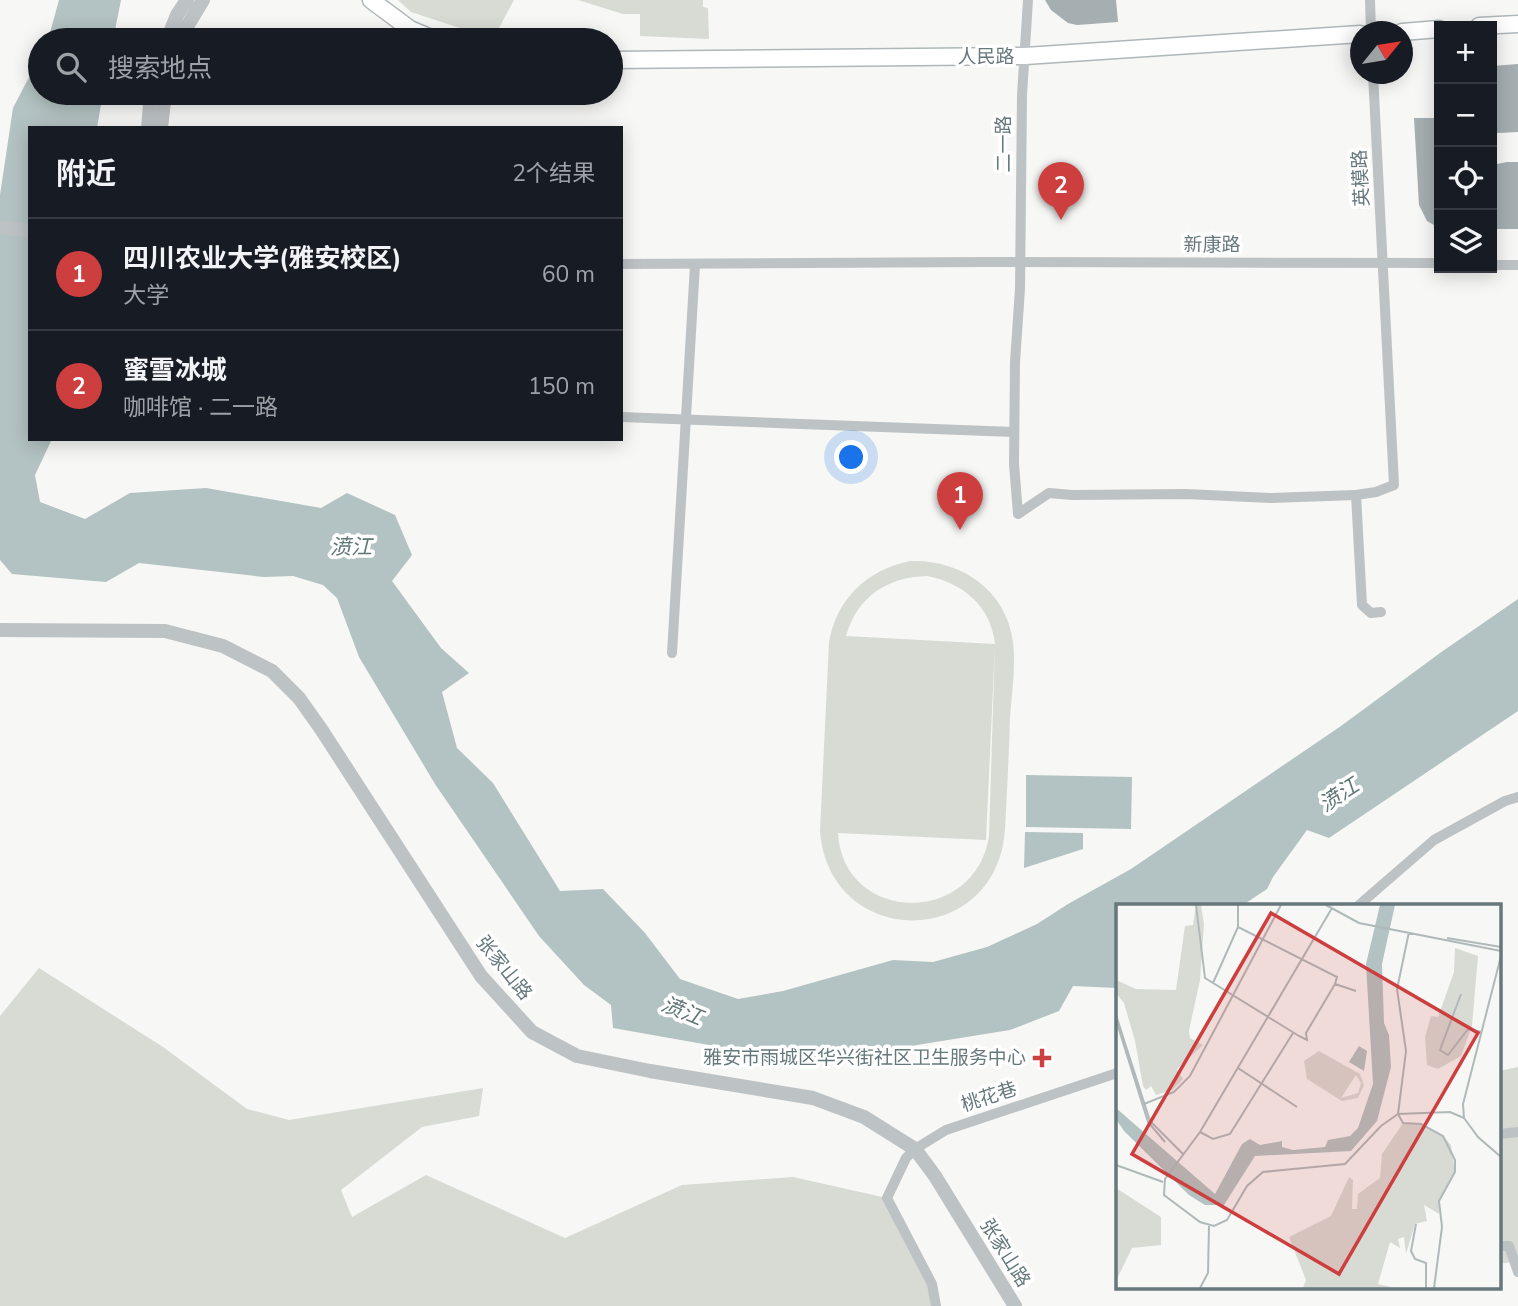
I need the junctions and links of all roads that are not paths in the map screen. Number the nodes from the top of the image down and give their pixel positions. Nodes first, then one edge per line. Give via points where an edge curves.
1 (187, 0) edge
2 (203, 0) edge
3 (371, 0) edge
4 (1028, 0) edge
5 (1370, 0) edge
6 (1371, 21) edge
7 (1518, 24) edge
8 (1497, 25) edge
9 (172, 28) edge
10 (187, 28) edge
11 (409, 28) edge
12 (1434, 29) edge
13 (1413, 31) edge
14 (1350, 35) edge
15 (1025, 56) junction
16 (623, 60) edge
17 (1373, 84) edge
18 (150, 105) edge
19 (164, 105) edge
20 (148, 126) edge
21 (161, 126) edge
22 (0, 227) edge
23 (28, 231) edge
24 (1382, 262) junction
25 (1020, 263) junction
26 (1434, 263) edge
27 (623, 264) edge
28 (695, 265) junction
29 (1497, 265) edge
30 (1518, 265) edge
31 (623, 417) edge
32 (687, 419) junction
33 (1014, 432) junction
34 (1356, 495) junction
35 (1381, 612) dead end
36 (0, 630) edge
37 (672, 653) dead end
38 (1518, 797) edge
39 (1360, 904) edge
40 (1116, 1073) edge
41 (1518, 1132) edge
42 (1500, 1134) edge
43 (915, 1149) junction
44 (1500, 1246) edge
45 (1518, 1272) edge
46 (936, 1306) edge
47 (1015, 1306) edge

1 - 9 street
2 - 10 street
3 - 11 main road
4 - 15 street, 二一路
5 - 6 street
7 - 8 main road
12 - 13 main road
14 - 15 main road, 人民路
15 - 16 main road, 人民路
15 - 25 street, 二一路
17 - 24 street, 英模路
18 - 20 street
19 - 21 street
22 - 23 street
24 - 25 street, 新康路
24 - 26 street, 新康路
24 - 34 street, 英模路 via 1394,485
25 - 28 street, 新康路
25 - 33 street, 二一路
27 - 28 street, 新康路
28 - 32 street
29 - 30 street
31 - 32 street
32 - 33 street
32 - 37 street
33 - 34 street, 二一路 via 1018,514 1049,493 1271,498
34 - 35 street via 1362,606 1371,613
36 - 43 street, 张家山路 via 165,631 223,646 272,671 299,698 481,976 532,1032 577,1056 813,1098 864,1117
38 - 39 street via 1434,840
40 - 43 street, 桃花巷 via 946,1130
41 - 42 street
43 - 46 street via 906,1157 887,1198 932,1284
43 - 47 street, 张家山路
44 - 45 street via 1509,1246

